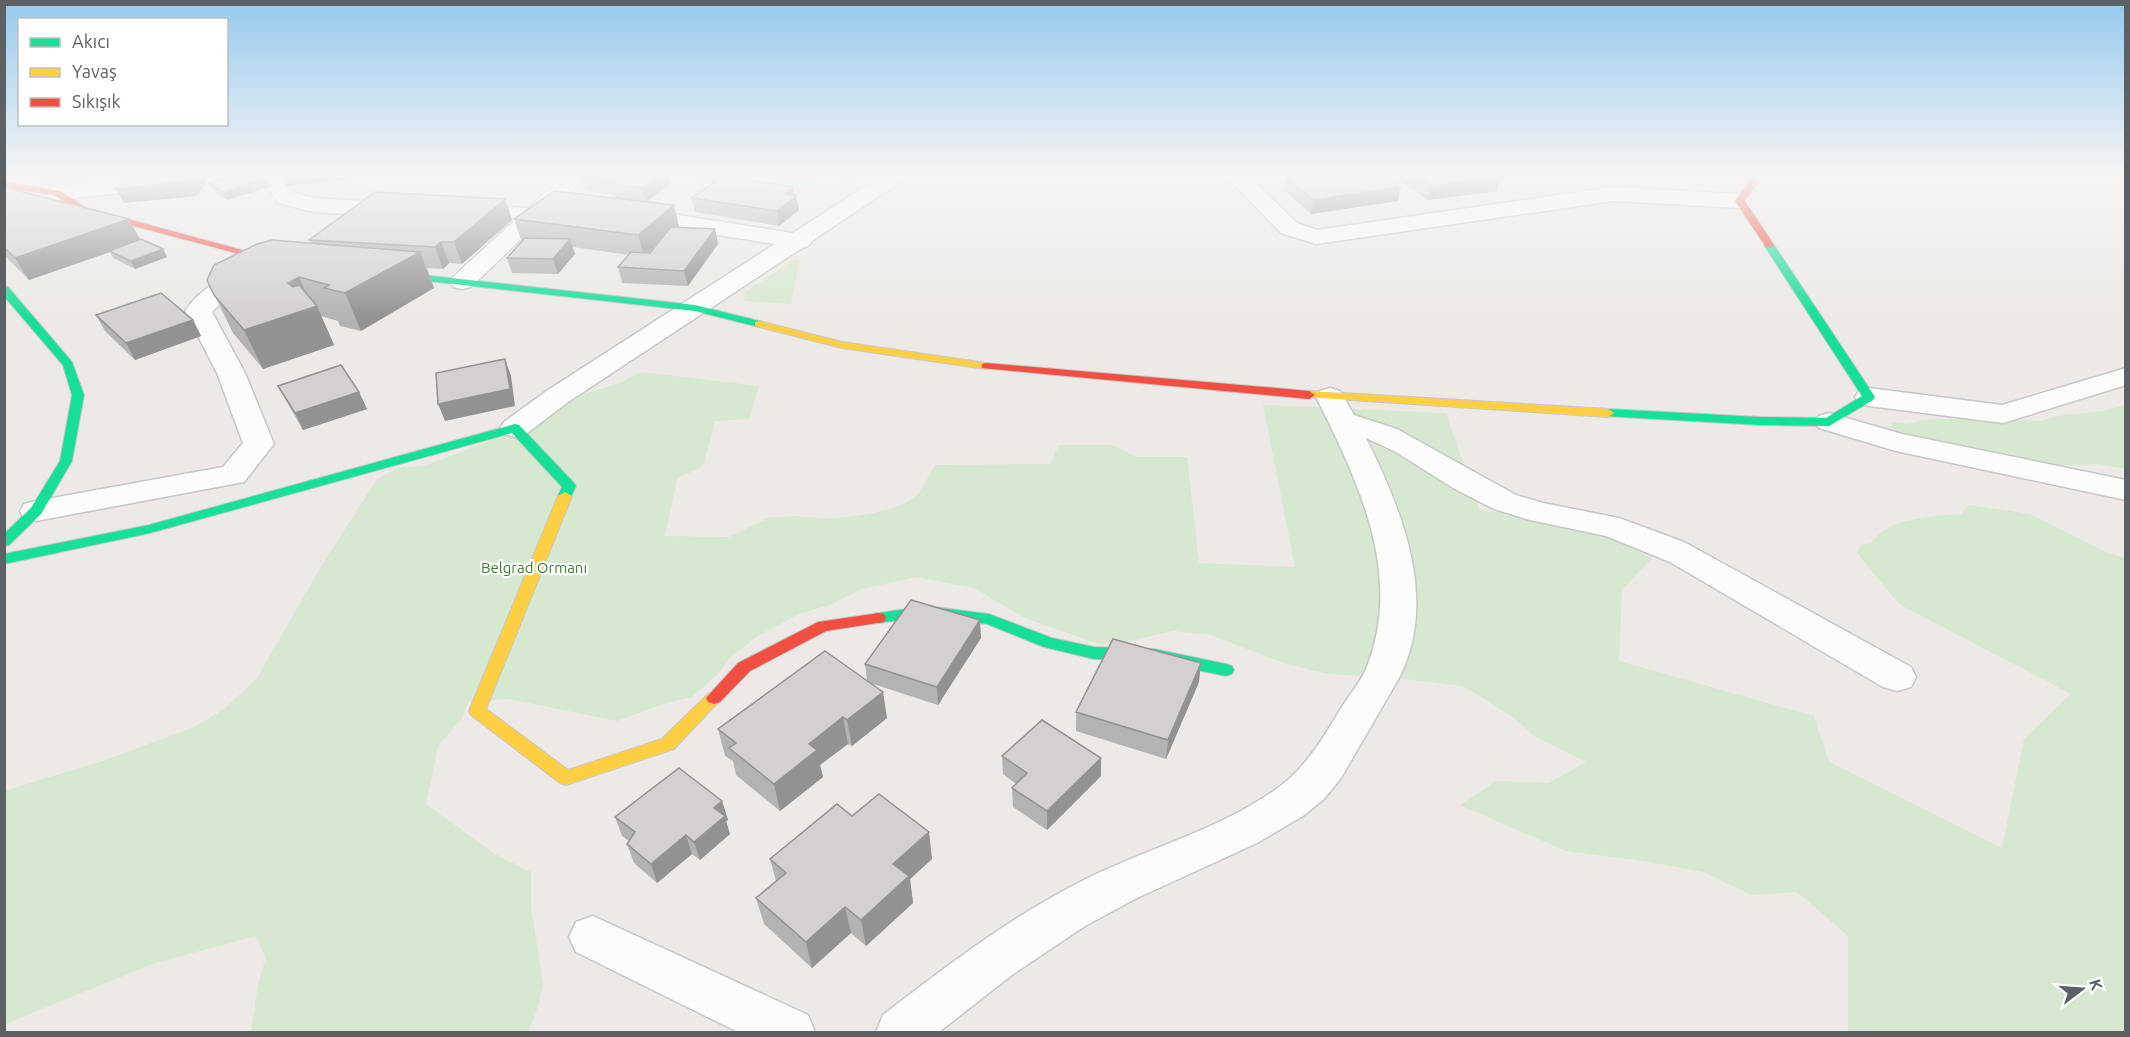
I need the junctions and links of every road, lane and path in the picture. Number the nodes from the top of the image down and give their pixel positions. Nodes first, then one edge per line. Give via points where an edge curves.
1 (131, 222) edge
2 (527, 222) edge
3 (678, 222) edge
4 (827, 222) edge
5 (1283, 222) edge
6 (1419, 222) edge
7 (1754, 222) edge
8 (800, 241) junction
9 (284, 263) joint
10 (367, 272) edge
11 (462, 282) junction
12 (4, 289) edge
13 (695, 308) junction
14 (2126, 376) edge
15 (1869, 397) junction
16 (1336, 409) junction
17 (1829, 422) junction
18 (515, 428) junction
19 (2126, 490) edge
20 (36, 511) junction
21 (4, 542) edge
22 (4, 559) edge
23 (1226, 670) dead end
24 (1897, 677) dead end
25 (593, 937) dead end
26 (790, 1032) edge
27 (901, 1032) edge

1 - 9 street
2 - 11 street
3 - 8 street
4 - 8 street
5 - 6 street via 1316,237
7 - 15 street
8 - 13 street
9 - 20 street via 218,292 198,311 231,373 259,444 233,475
10 - 11 street
11 - 13 street
12 - 20 street via 68,364 78,395 66,461
13 - 16 street via 842,345
13 - 18 street
14 - 15 street via 2003,414
15 - 17 street
16 - 17 street
16 - 24 street via 1359,424 1390,435 1506,502 1607,525 1659,543
16 - 27 street via 1382,509 1396,555 1400,590 1397,628 1386,665 1335,754 1290,803 1247,828 1095,896 1039,928 972,974
17 - 19 street via 1896,442
18 - 22 street via 150,529
18 - 23 street via 569,486 477,711 566,778 668,744 744,668 823,626 926,611 989,619 1049,643 1094,653 1155,655
20 - 21 street
25 - 26 street

